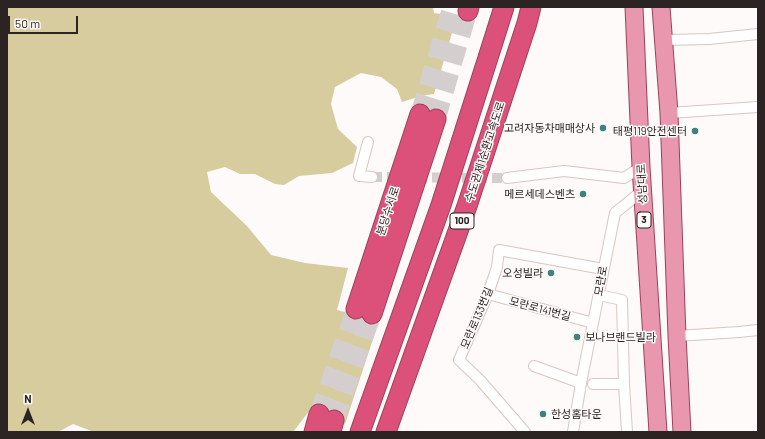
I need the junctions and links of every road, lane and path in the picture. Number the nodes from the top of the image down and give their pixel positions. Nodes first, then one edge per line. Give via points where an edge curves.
1 (504, 7) edge
2 (531, 7) edge
3 (634, 7) edge
4 (662, 7) edge
5 (758, 34) edge
6 (664, 40) junction
7 (758, 107) edge
8 (669, 112) junction
9 (428, 116) tunnel mouth
10 (368, 142) dead end
11 (641, 167) junction
12 (372, 177) tunnel mouth
13 (507, 178) tunnel mouth
14 (642, 191) junction
15 (603, 269) junction
16 (488, 294) junction
17 (599, 295) junction
18 (364, 312) tunnel mouth
19 (593, 323) junction
20 (758, 330) edge
21 (677, 336) junction
22 (534, 366) dead end
23 (581, 383) junction
24 (593, 384) dead end
25 (624, 384) junction
26 (328, 422) tunnel mouth
27 (314, 432) edge
28 (360, 432) edge
29 (386, 432) edge
30 (525, 432) edge
31 (573, 432) edge
32 (627, 432) edge
33 (658, 432) edge
34 (682, 432) edge

1 - 28 highway, 100 via 441,205
2 - 29 highway, 수도권제1순환고속도로 / 100 via 467,206
3 - 11 main road, 성남대로 / 3
4 - 6 main road
5 - 6 street
6 - 8 main road
7 - 8 street
8 - 21 main road
9 - 18 highway, 분당수서로
10 - 12 street via 359,176
11 - 13 street via 624,178 564,171
11 - 14 main road, 성남대로 / 3
14 - 15 street, 모란로 via 615,213
14 - 33 main road, 성남대로 / 3
15 - 16 street, 모란로133번길 via 499,250 497,267
15 - 17 street, 모란로
16 - 19 street, 모란로141번길
16 - 30 street, 모란로133번길 via 459,360
17 - 19 street, 모란로
17 - 25 street via 622,300
19 - 23 street, 모란로
20 - 21 street
21 - 34 main road
22 - 23 street
23 - 31 street, 모란로
24 - 25 street
25 - 32 street
26 - 27 highway

